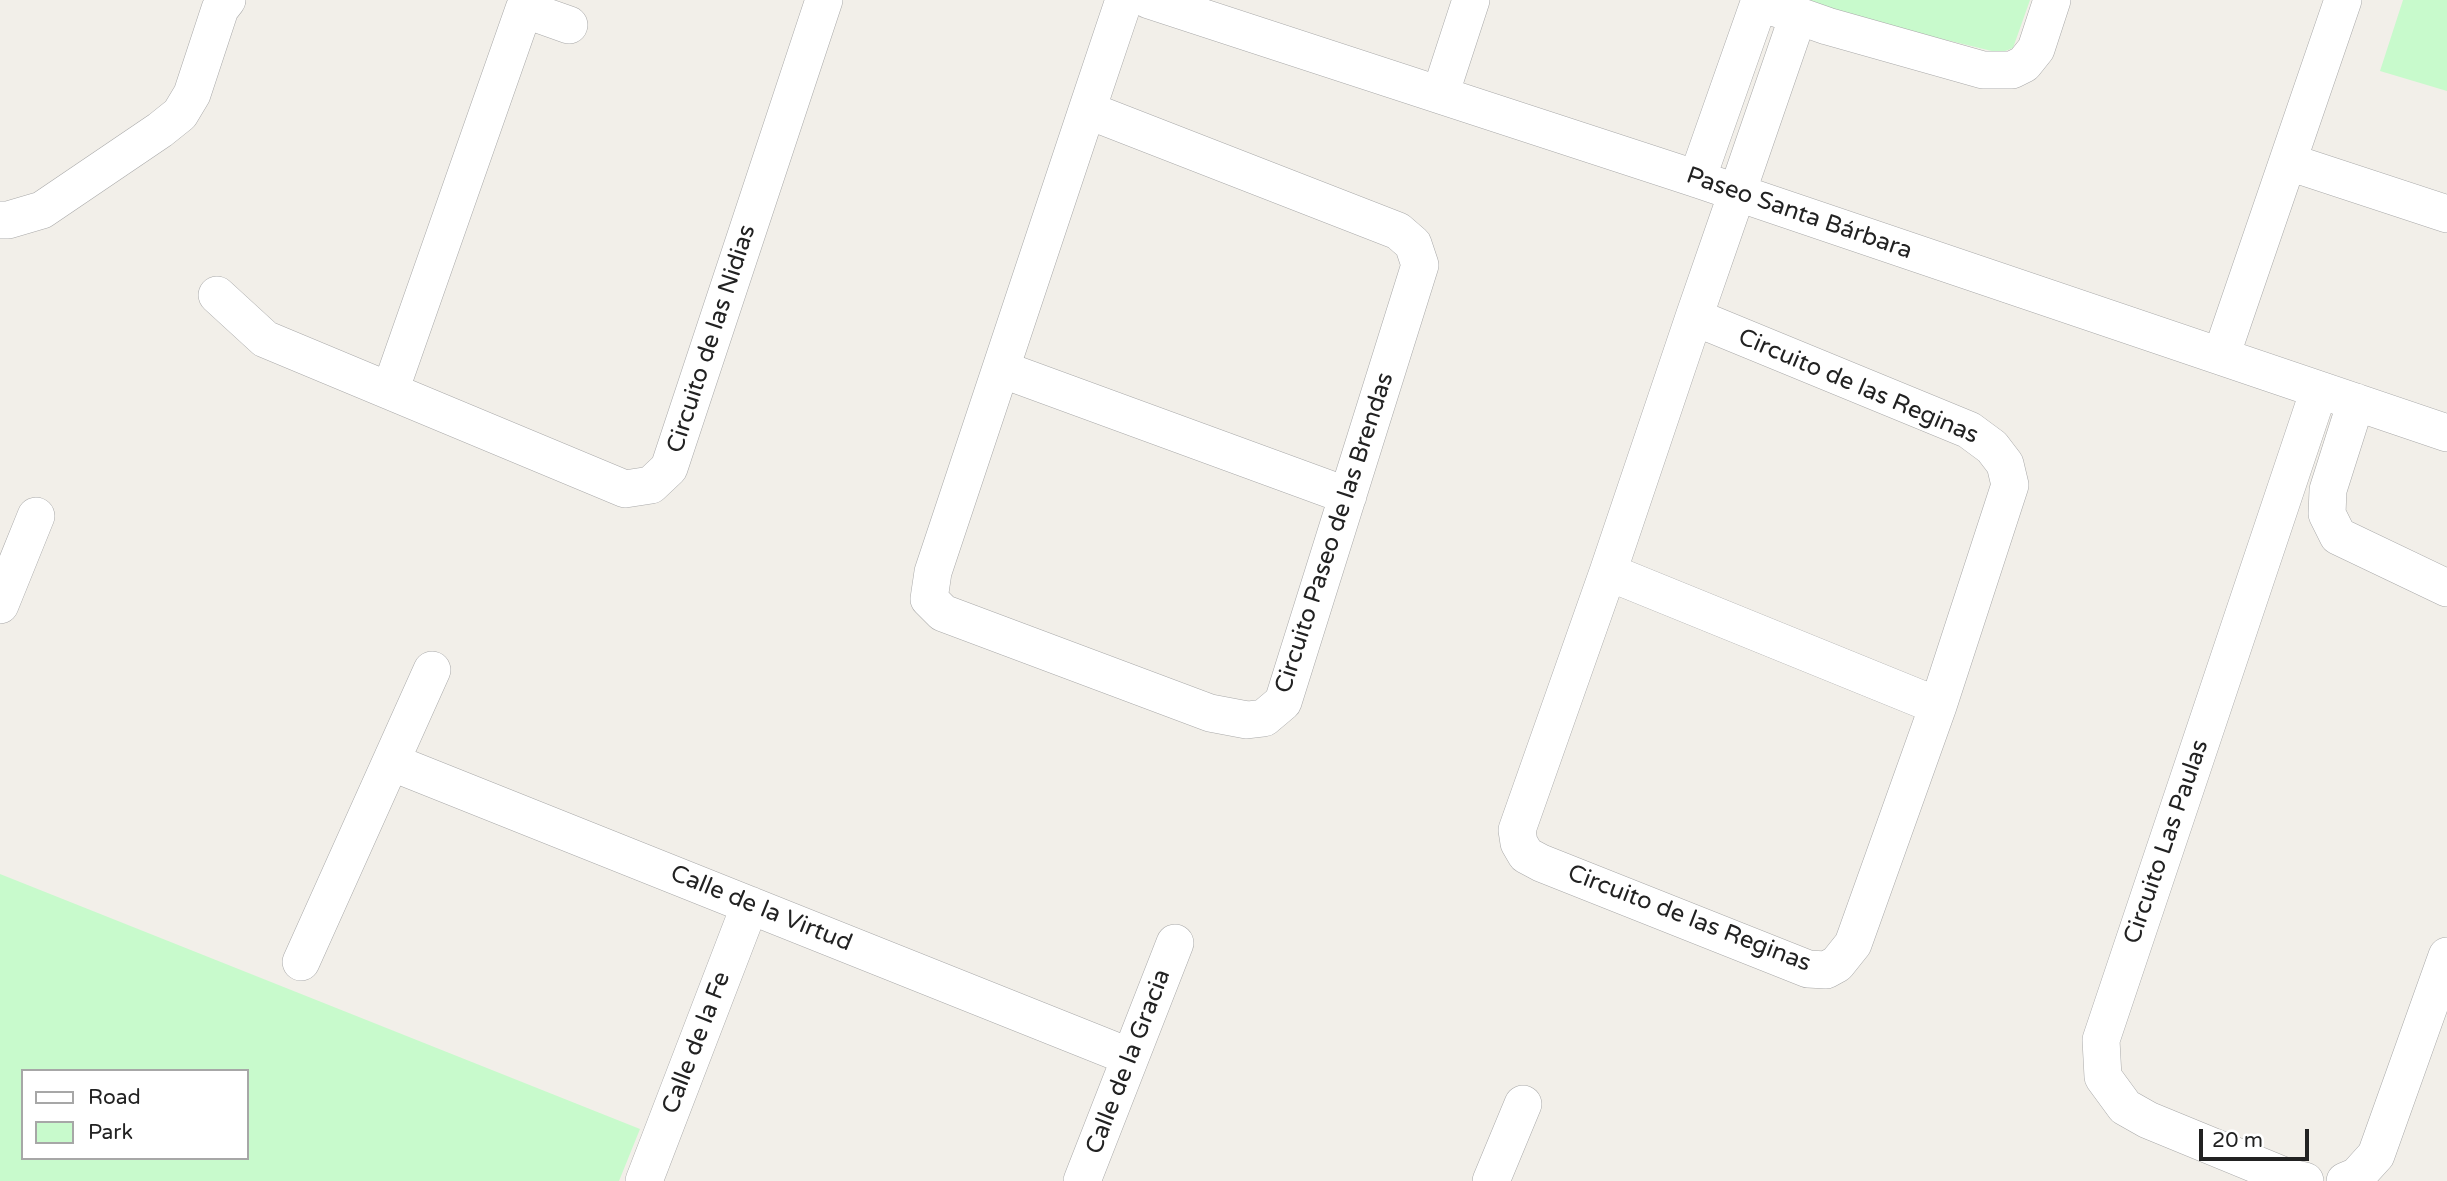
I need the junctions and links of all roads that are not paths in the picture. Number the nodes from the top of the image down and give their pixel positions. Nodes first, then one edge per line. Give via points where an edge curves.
1 (824, 0) edge
2 (1124, 0) edge
3 (1149, 0) edge
4 (1471, 0) edge
5 (2052, 0) edge
6 (2343, 0) edge
7 (1759, 1) edge
8 (214, 3) edge
9 (1798, 16) junction
10 (569, 25) dead end
11 (1440, 96) junction
12 (1087, 110) junction
13 (2289, 162) junction
14 (1697, 179) junction
15 (1737, 193) junction
16 (2447, 214) edge
17 (0, 220) edge
18 (217, 295) dead end
19 (1694, 317) junction
20 (2221, 356) junction
21 (1001, 369) junction
22 (2319, 390) junction
23 (390, 391) junction
24 (2356, 402) junction
25 (2447, 433) edge
26 (1348, 496) junction
27 (36, 516) dead end
28 (1608, 572) junction
29 (2447, 588) edge
30 (2, 596) edge
31 (432, 670) dead end
32 (1938, 706) junction
33 (391, 762) junction
34 (750, 905) junction
35 (1175, 943) dead end
36 (2447, 956) edge
37 (301, 962) dead end
38 (1130, 1057) junction
39 (1523, 1104) dead end
40 (644, 1181) edge
41 (1082, 1181) edge
42 (1491, 1181) edge
43 (2305, 1181) edge
44 (2345, 1181) edge

1 - 23 street, Circuito de las Nidias via 669,468 650,485 625,488
2 - 12 street, Circuito Paseo de las Brendas
3 - 11 street, Paseo Santa Bárbara
4 - 11 street
5 - 9 street via 2036,49 2012,70 1983,71
6 - 13 street
7 - 9 street
7 - 14 street
8 - 17 street via 192,94 180,114 42,210
9 - 15 street, Circuito de las Reginas
10 - 23 street via 524,9
11 - 14 street, Paseo Santa Bárbara
12 - 21 street, Circuito Paseo de las Brendas
12 - 26 street, Circuito Paseo de las Brendas via 1398,231 1413,244 1420,265
13 - 16 street
13 - 20 street
14 - 15 street, Paseo Santa Bárbara
15 - 19 street, Circuito de las Reginas
15 - 20 street, Paseo Santa Bárbara
18 - 23 street, Circuito de las Nidias via 265,339
19 - 28 street, Circuito de las Reginas
19 - 32 street, Circuito de las Reginas via 1969,430 2005,464 2010,485
20 - 22 street, Paseo Santa Bárbara
21 - 26 street
21 - 26 street, Circuito Paseo de las Brendas via 933,572 929,599 943,613 1210,713 1247,720 1264,718 1283,702
22 - 24 street, Paseo Santa Bárbara
22 - 43 street, Circuito Las Paulas via 2101,1040 2103,1077 2125,1107
24 - 25 street, Paseo Santa Bárbara
24 - 29 street via 2328,490 2327,514 2338,536
27 - 30 street
28 - 32 street
28 - 32 street, Circuito de las Reginas via 1517,830 1526,855 1541,863 1808,969 1826,970 1853,944
31 - 33 street
33 - 34 street, Calle de la Virtud
33 - 37 street
34 - 38 street, Calle de la Virtud
34 - 40 street, Calle de la Fe
35 - 38 street, Calle de la Gracia
36 - 44 street via 2376,1155 2357,1176
38 - 41 street, Calle de la Gracia
39 - 42 street

